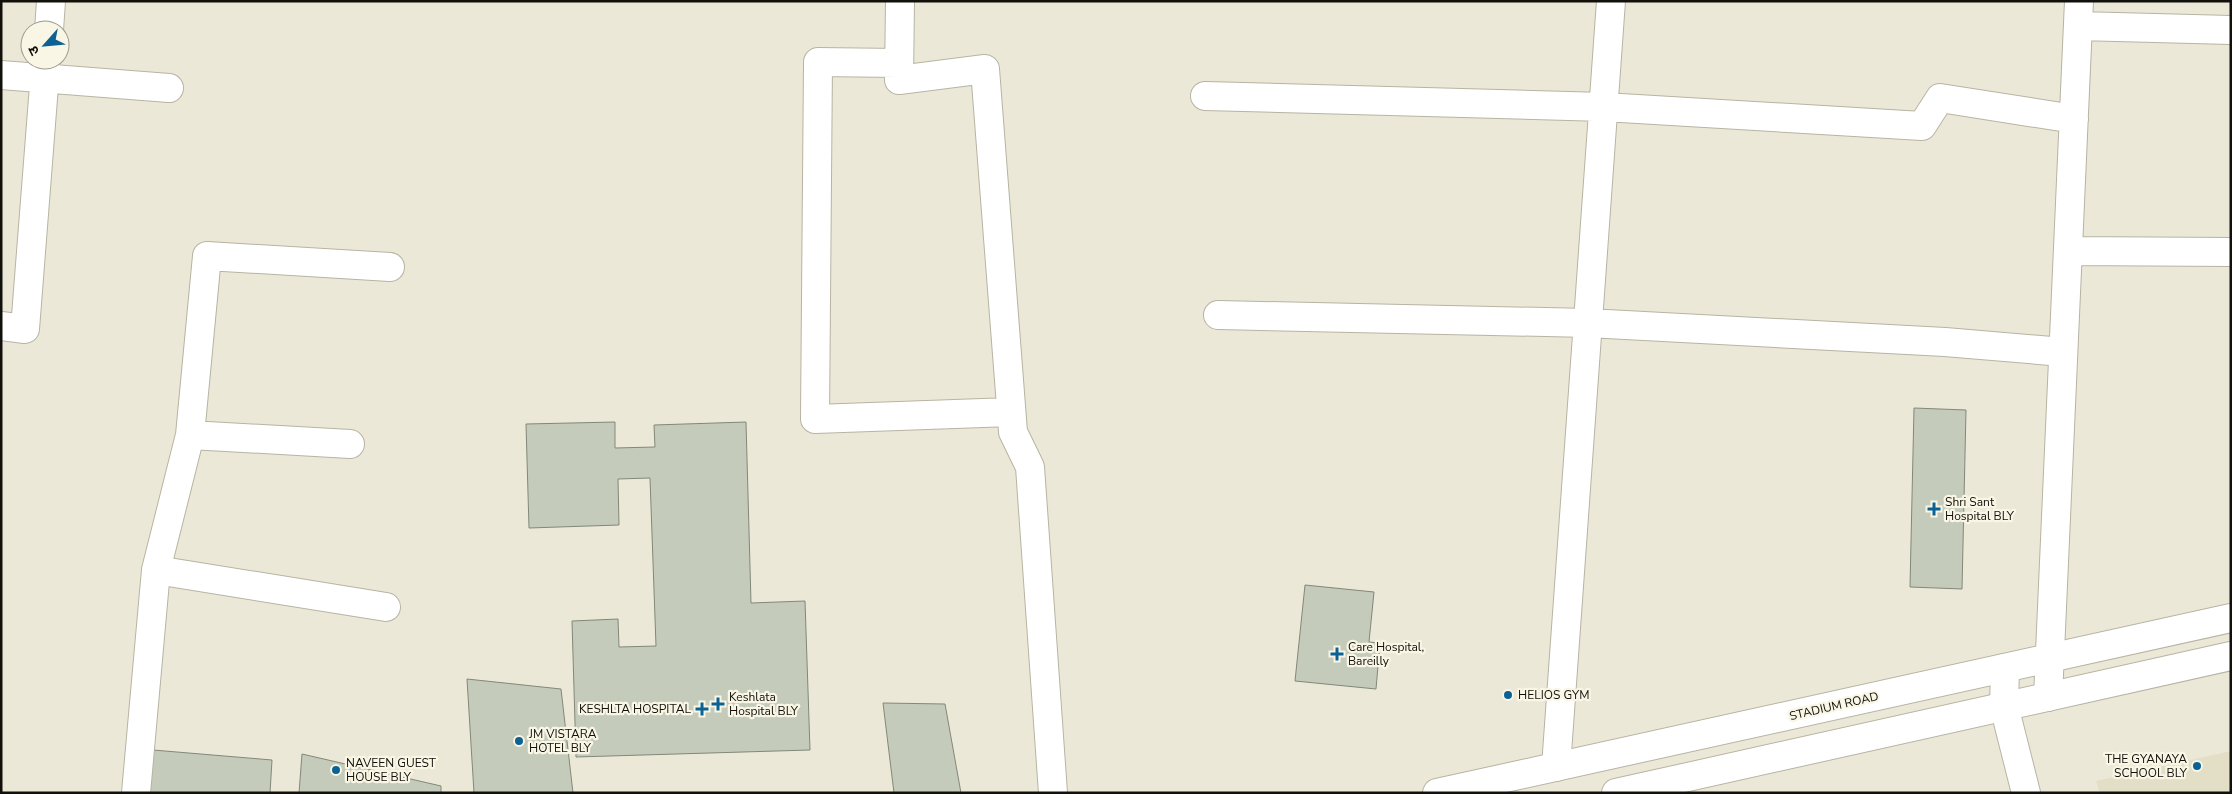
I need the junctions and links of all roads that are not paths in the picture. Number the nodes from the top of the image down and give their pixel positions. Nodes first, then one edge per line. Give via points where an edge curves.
1 (51, 1) edge
2 (900, 1) edge
3 (1611, 1) edge
4 (2078, 14) edge
5 (50, 20) edge
6 (2231, 30) edge
7 (899, 63) junction
8 (38, 70) edge
9 (46, 70) edge
10 (52, 70) edge
11 (1, 75) edge
12 (169, 88) dead end
13 (1205, 96) dead end
14 (1604, 107) junction
15 (2074, 118) junction
16 (2068, 251) junction
17 (2231, 252) edge
18 (390, 267) dead end
19 (1218, 316) dead end
20 (1588, 323) junction
21 (1, 326) edge
22 (2063, 352) junction
23 (1011, 412) junction
24 (190, 435) junction
25 (350, 444) dead end
26 (156, 570) junction
27 (386, 607) dead end
28 (2231, 618) edge
29 (2231, 656) edge
30 (2050, 658) junction
31 (2005, 668) junction
32 (2048, 697) junction
33 (2004, 706) junction
34 (1556, 767) junction
35 (136, 793) edge
36 (1053, 793) edge
37 (1437, 793) edge
38 (1616, 793) edge
39 (2026, 793) edge

1 - 5 street
2 - 7 street
3 - 14 street
4 - 6 street
4 - 15 street
7 - 23 street via 899,80 985,69
7 - 23 street via 818,62 815,420
8 - 11 street
9 - 21 street via 25,329
10 - 12 street
13 - 14 street
14 - 15 street via 1922,126 1940,98
14 - 20 street
15 - 16 street
16 - 17 street
16 - 22 street
18 - 24 street via 207,256
19 - 20 street
20 - 22 street via 1935,341
20 - 34 street
22 - 30 street
23 - 36 street via 1013,432 1030,466
24 - 25 street
24 - 26 street
26 - 27 street
26 - 35 street
28 - 30 street, STADIUM ROAD
29 - 32 street
30 - 31 street, STADIUM ROAD
30 - 32 street
31 - 33 street
31 - 34 street, STADIUM ROAD
32 - 33 street
33 - 38 street
33 - 39 street
34 - 37 street, STADIUM ROAD

